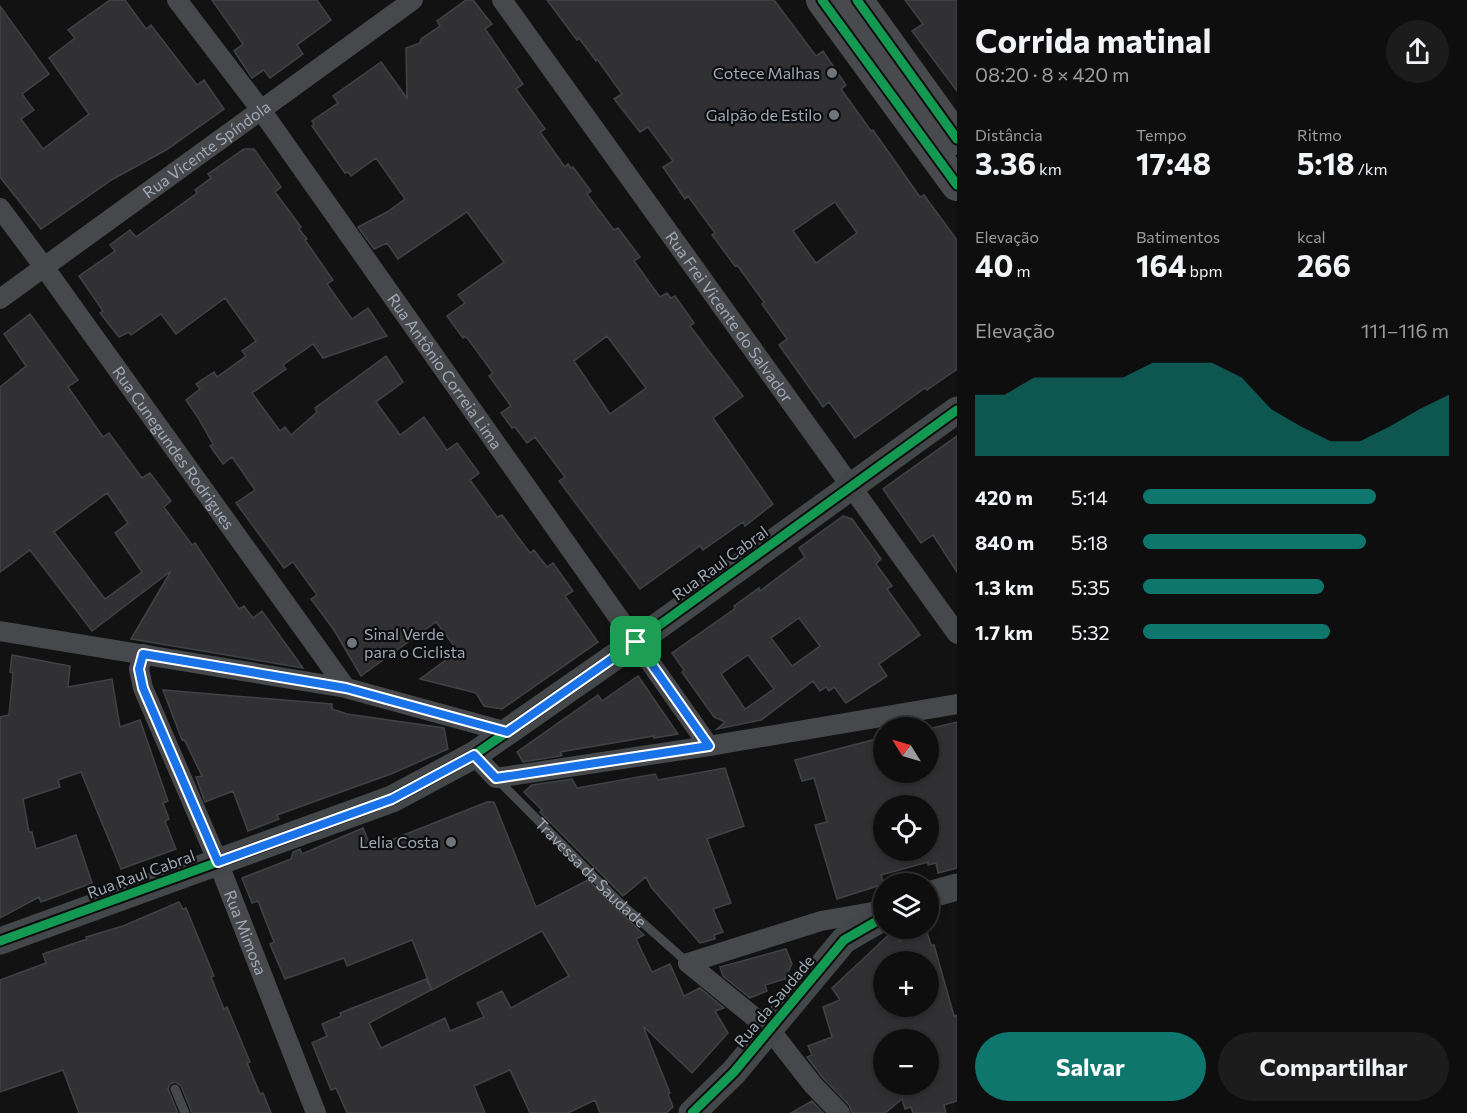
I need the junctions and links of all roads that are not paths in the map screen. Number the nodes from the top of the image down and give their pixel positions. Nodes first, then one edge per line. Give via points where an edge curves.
1 (177, 0) edge
2 (413, 0) edge
3 (502, 0) edge
4 (822, 0) edge
5 (857, 0) edge
6 (261, 110) junction
7 (957, 139) edge
8 (957, 185) edge
9 (0, 208) edge
10 (44, 267) junction
11 (0, 299) edge
12 (957, 410) edge
13 (852, 486) junction
14 (0, 631) edge
15 (957, 634) edge
16 (636, 642) junction
17 (143, 654) junction
18 (346, 688) junction
19 (957, 704) edge
20 (507, 732) junction
21 (709, 746) junction
22 (474, 755) junction
23 (496, 778) junction
24 (218, 862) junction
25 (957, 886) edge
26 (939, 892) edge
27 (873, 912) edge
28 (873, 923) edge
29 (0, 941) edge
30 (688, 963) junction
31 (770, 1030) junction
32 (175, 1089) dead end
33 (184, 1113) edge
34 (315, 1113) edge
35 (692, 1113) edge
36 (840, 1113) edge

1 - 6 street, Rua Antônio Correia Lima
2 - 6 street, Rua Vicente Spíndola
3 - 13 street, Rua Frei Vicente do Salvador
4 - 8 main road
5 - 7 main road
6 - 10 street, Rua Vicente Spíndola
6 - 16 street, Rua Antônio Correia Lima
9 - 10 street, Rua Cunegundes Rodrigues
10 - 11 street, Rua Vicente Spíndola
10 - 18 street, Rua Cunegundes Rodrigues
12 - 13 main road, Rua Raul Cabral
13 - 15 street, Rua Frei Vicente do Salvador
13 - 16 main road, Rua Raul Cabral
14 - 17 street
16 - 20 main road, Rua Raul Cabral
16 - 21 street, Rua Antônio Correia Lima
17 - 18 street
17 - 24 street, Rua Mimosa via 139,669 143,688
18 - 20 street
19 - 21 street
20 - 22 main road, Rua Raul Cabral
21 - 23 street
22 - 23 street
22 - 24 main road, Rua Raul Cabral via 392,799
23 - 30 lane, Travessa da Saudade via 618,900
24 - 29 main road, Rua Raul Cabral
24 - 34 street, Rua Mimosa
25 - 26 main road
27 - 30 street via 821,921
28 - 31 main road, Rua da Saudade via 844,940
30 - 31 street, Travessa da Saudade
31 - 35 main road, Rua da Saudade
31 - 36 street, Travessa da Saudade
32 - 33 lane

